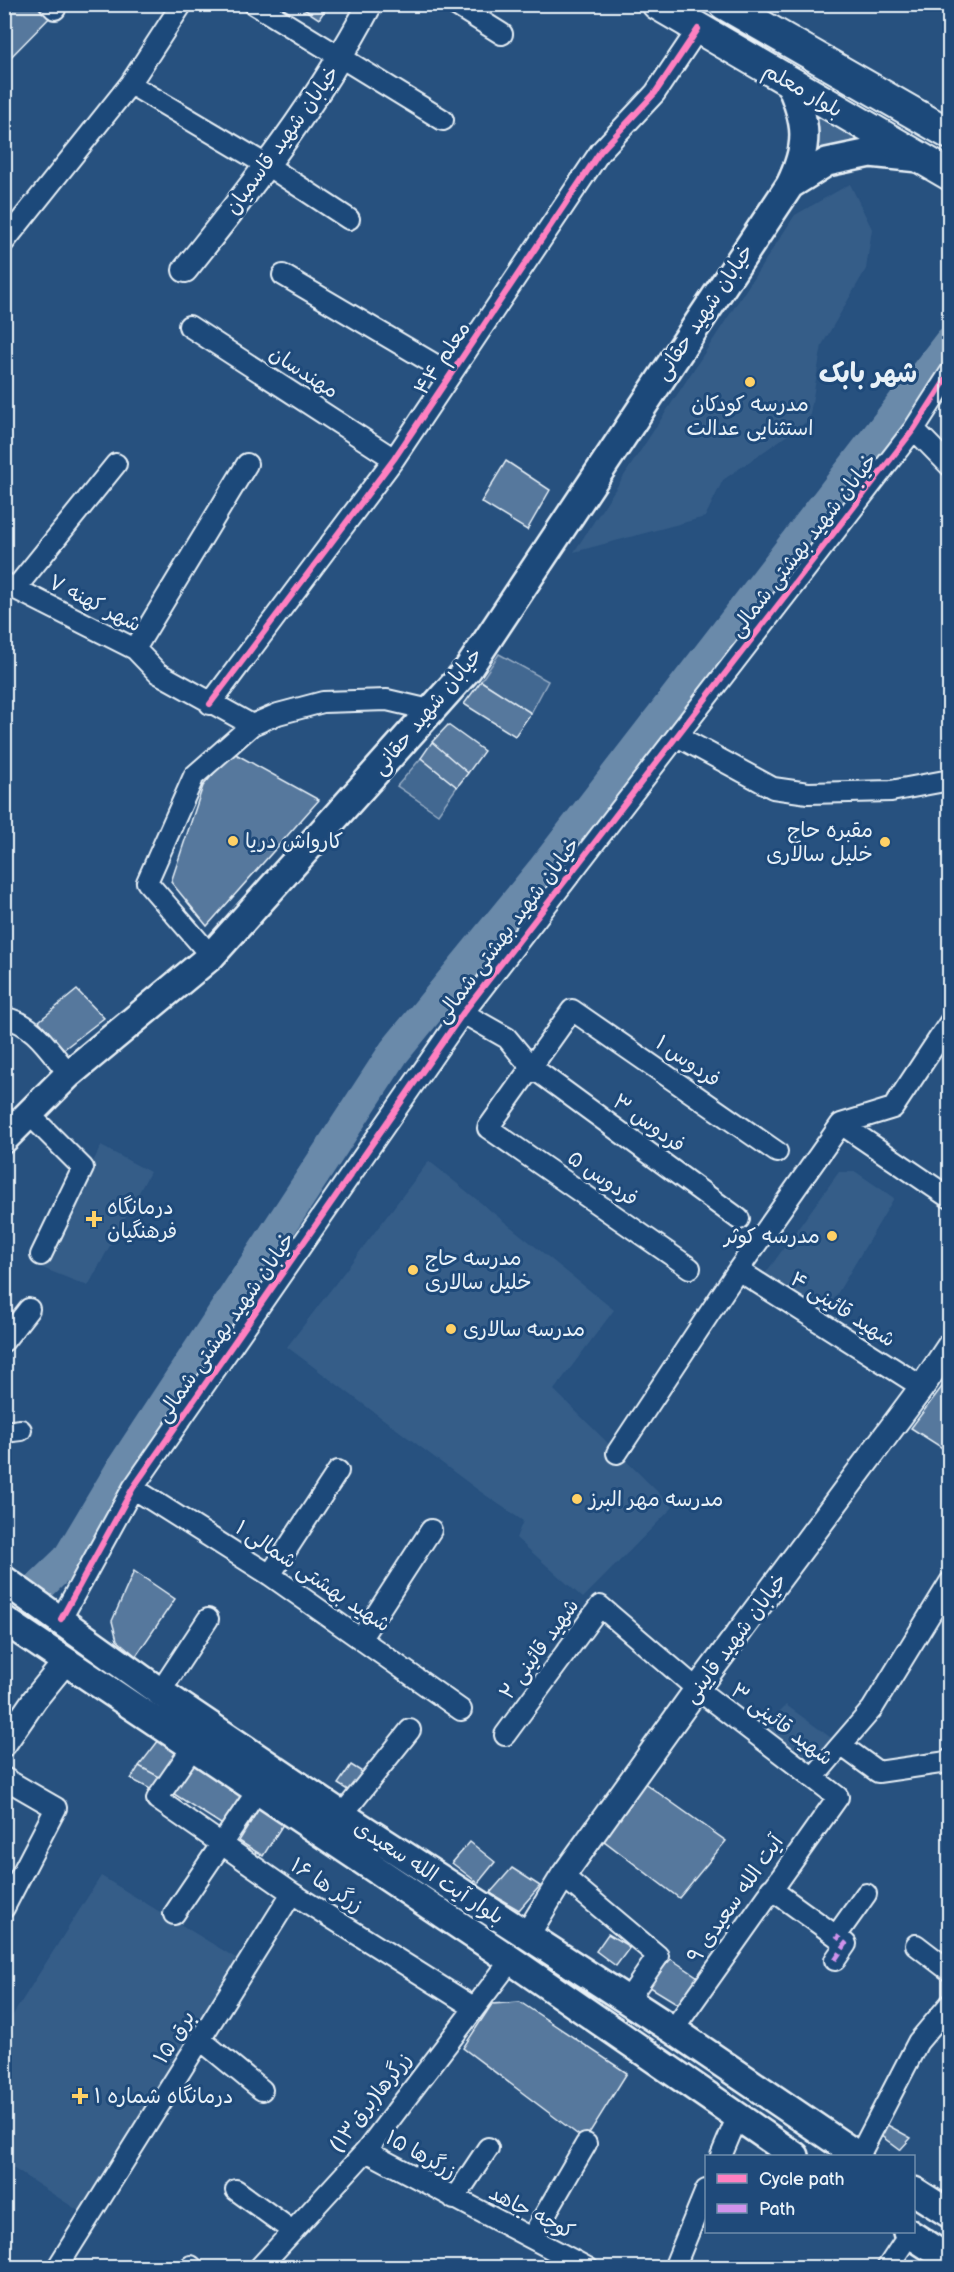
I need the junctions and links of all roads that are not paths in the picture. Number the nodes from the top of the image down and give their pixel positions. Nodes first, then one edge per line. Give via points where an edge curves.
1 (182, 4) edge
2 (370, 4) edge
3 (454, 4) edge
4 (657, 4) edge
5 (724, 4) edge
6 (260, 8) edge
7 (698, 29) junction
8 (502, 34) dead end
9 (341, 59) junction
10 (790, 82) junction
11 (130, 84) junction
12 (443, 120) dead end
13 (950, 134) edge
14 (919, 158) junction
15 (268, 166) junction
16 (950, 175) edge
17 (790, 185) junction
18 (349, 219) dead end
19 (4, 242) edge
20 (185, 270) dead end
21 (283, 275) dead end
22 (189, 326) dead end
23 (950, 373) edge
24 (451, 374) junction
25 (914, 429) junction
26 (394, 459) junction
27 (116, 464) dead end
28 (247, 465) dead end
29 (950, 466) edge
30 (10, 586) edge
31 (135, 649) junction
32 (210, 704) junction
33 (430, 710) junction
34 (252, 725) junction
35 (676, 736) junction
36 (950, 780) edge
37 (211, 956) junction
38 (463, 1013) junction
39 (4, 1018) edge
40 (950, 1022) edge
41 (530, 1066) junction
42 (69, 1074) junction
43 (30, 1114) junction
44 (841, 1124) junction
45 (4, 1140) edge
46 (777, 1152) dead end
47 (950, 1198) edge
48 (739, 1219) dead end
49 (40, 1255) dead end
50 (690, 1268) dead end
51 (738, 1270) junction
52 (30, 1309) dead end
53 (4, 1341) edge
54 (950, 1345) edge
55 (922, 1388) junction
56 (617, 1452) dead end
57 (338, 1472) dead end
58 (133, 1488) junction
59 (431, 1530) dead end
60 (270, 1575) junction
61 (4, 1580) edge
62 (950, 1582) edge
63 (61, 1619) junction
64 (208, 1619) dead end
65 (4, 1620) edge
66 (361, 1638) junction
67 (66, 1661) junction
68 (697, 1689) junction
69 (160, 1692) junction
70 (461, 1710) dead end
71 (410, 1730) dead end
72 (505, 1735) dead end
73 (4, 1744) edge
74 (841, 1745) junction
75 (193, 1748) junction
76 (950, 1759) edge
77 (813, 1778) junction
78 (4, 1779) edge
79 (258, 1790) junction
80 (838, 1797) joint
81 (342, 1815) junction
82 (223, 1845) junction
83 (563, 1876) junction
84 (771, 1889) junction
85 (292, 1893) junction
86 (866, 1894) dead end
87 (5, 1908) edge
88 (174, 1914) dead end
89 (518, 1930) junction
90 (836, 1936) junction
91 (916, 1945) dead end
92 (550, 1951) junction
93 (511, 1960) junction
94 (835, 1960) dead end
95 (950, 1971) edge
96 (627, 2001) junction
97 (950, 2004) edge
98 (473, 2007) junction
99 (673, 2030) junction
100 (201, 2040) junction
101 (262, 2090) dead end
102 (737, 2118) junction
103 (586, 2144) dead end
104 (488, 2148) dead end
105 (366, 2151) junction
106 (722, 2155) edge
107 (792, 2155) edge
108 (855, 2155) edge
109 (859, 2155) edge
110 (236, 2190) dead end
111 (915, 2192) edge
112 (705, 2193) edge
113 (454, 2199) junction
114 (950, 2214) edge
115 (291, 2230) junction
116 (907, 2233) edge
117 (910, 2233) edge
118 (532, 2237) junction
119 (950, 2260) edge
120 (566, 2263) edge
121 (57, 2268) edge
122 (259, 2268) edge
123 (588, 2268) edge
124 (674, 2268) edge
125 (887, 2268) edge

1 - 11 street
2 - 9 street, خیابان شهید قاسمیان
3 - 8 street
4 - 7 main road, بلوار معلم
5 - 13 main road, بلوار معلم
6 - 9 street
7 - 10 main road, بلوار معلم
7 - 24 street, معلم ۴۴ via 655,93 600,152
9 - 12 street
9 - 15 street, خیابان شهید قاسمیان
10 - 14 main road, بلوار معلم
10 - 17 main road via 802,112 805,137 801,162
11 - 15 street
11 - 19 street
14 - 16 main road, بلوار معلم
14 - 17 main road via 870,153 827,162
15 - 18 street
15 - 20 street, خیابان شهید قاسمیان
17 - 33 main road, خیابان شهید حقانی via 468,669
21 - 24 street
22 - 26 street, مهندسان
23 - 25 street, خیابان شهید بهشتی شمالی
24 - 26 street, معلم ۴۴
25 - 29 street
25 - 35 street, خیابان شهید بهشتی شمالی
26 - 32 street, معلم ۴۴
27 - 30 street
28 - 31 street
30 - 31 street, شهر کهنه ۷
31 - 32 street, شهر کهنه ۷ via 158,673
32 - 34 street, شهر کهنه ۷
33 - 34 street via 387,700 324,702
33 - 37 main road, خیابان شهید حقانی
34 - 37 street via 194,776 147,882
35 - 36 street via 773,788 891,790
35 - 38 street, خیابان شهید بهشتی شمالی
37 - 42 main road, خیابان شهید حقانی
38 - 41 street, فردوس ۳ via 507,1038
38 - 58 street, خیابان شهید بهشتی شمالی
39 - 42 street via 15,1019 32,1030
40 - 44 street via 893,1108
41 - 46 street, فردوس ۱ via 572,1010
41 - 48 street, فردوس ۳
41 - 50 street, فردوس ۵ via 488,1128
42 - 43 main road, خیابان شهید حقانی
43 - 45 main road, خیابان شهید حقانی
43 - 49 street via 83,1168
44 - 47 street
44 - 51 street
51 - 55 street, شهید قائینی ۴
51 - 56 street
52 - 53 street
54 - 55 street, خیابان شهید قایینی
55 - 68 street, خیابان شهید قایینی
57 - 60 street
58 - 60 street, شهید بهشتی شمالی ۱
58 - 63 street, خیابان شهید بهشتی شمالی
59 - 66 street
60 - 66 street, شهید بهشتی شمالی ۱
61 - 63 main road, بلوار آیت الله سعیدی
62 - 74 street via 872,1709
63 - 69 main road, بلوار آیت الله سعیدی
64 - 69 street
65 - 67 main road, بلوار آیت الله سعیدی
66 - 70 street, شهید بهشتی شمالی ۱
67 - 73 street
67 - 75 main road, بلوار آیت الله سعیدی
68 - 72 street, شهید قائینی ۲ via 600,1606
68 - 77 street, شهید قائینی ۳
68 - 83 street, خیابان شهید قایینی
69 - 81 main road, بلوار آیت الله سعیدی
71 - 81 street
74 - 76 street via 878,1772
74 - 77 street
75 - 79 main road, بلوار آیت الله سعیدی
75 - 82 street, زرگر ها ۱۶ via 157,1799
77 - 80 street, شهید قائینی ۳
78 - 87 street via 56,1808
79 - 82 street
79 - 93 main road, بلوار آیت الله سعیدی
80 - 84 street, آیت الله سعیدی ۹
81 - 89 main road, بلوار آیت الله سعیدی
82 - 85 street, زرگر ها ۱۶
82 - 88 street
83 - 89 street, خیابان شهید قایینی
83 - 96 street via 658,1956
84 - 90 street
84 - 99 street, آیت الله سعیدی ۹
85 - 98 street, زرگر ها ۱۶
85 - 100 street, برق ۱۵
86 - 90 street
89 - 92 main road, بلوار آیت الله سعیدی
89 - 93 main road via 510,1945
90 - 94 street via 846,1944
91 - 95 street
92 - 93 main road
92 - 96 main road, بلوار آیت الله سعیدی
93 - 98 street, زرگرها(برق۱۳)
93 - 102 main road, بلوار آیت الله سعیدی
96 - 99 main road, بلوار آیت الله سعیدی
97 - 109 street via 918,2042
98 - 105 street, زرگرها(برق۱۳)
99 - 108 main road, بلوار آیت الله سعیدی
100 - 101 street
100 - 121 street, برق ۱۵
102 - 106 street
102 - 107 main road, بلوار آیت الله سعیدی
103 - 118 street
104 - 113 street
105 - 113 street, زرگرها ۱۵
105 - 115 street, زرگرها(برق۱۳)
110 - 115 street
111 - 114 main road
112 - 124 street
113 - 118 street, کوچه جاهد
115 - 122 street, زرگرها(برق۱۳)
116 - 125 street
117 - 119 main road
118 - 120 street, کوچه جاهد
120 - 123 street, کوچه جاهد

